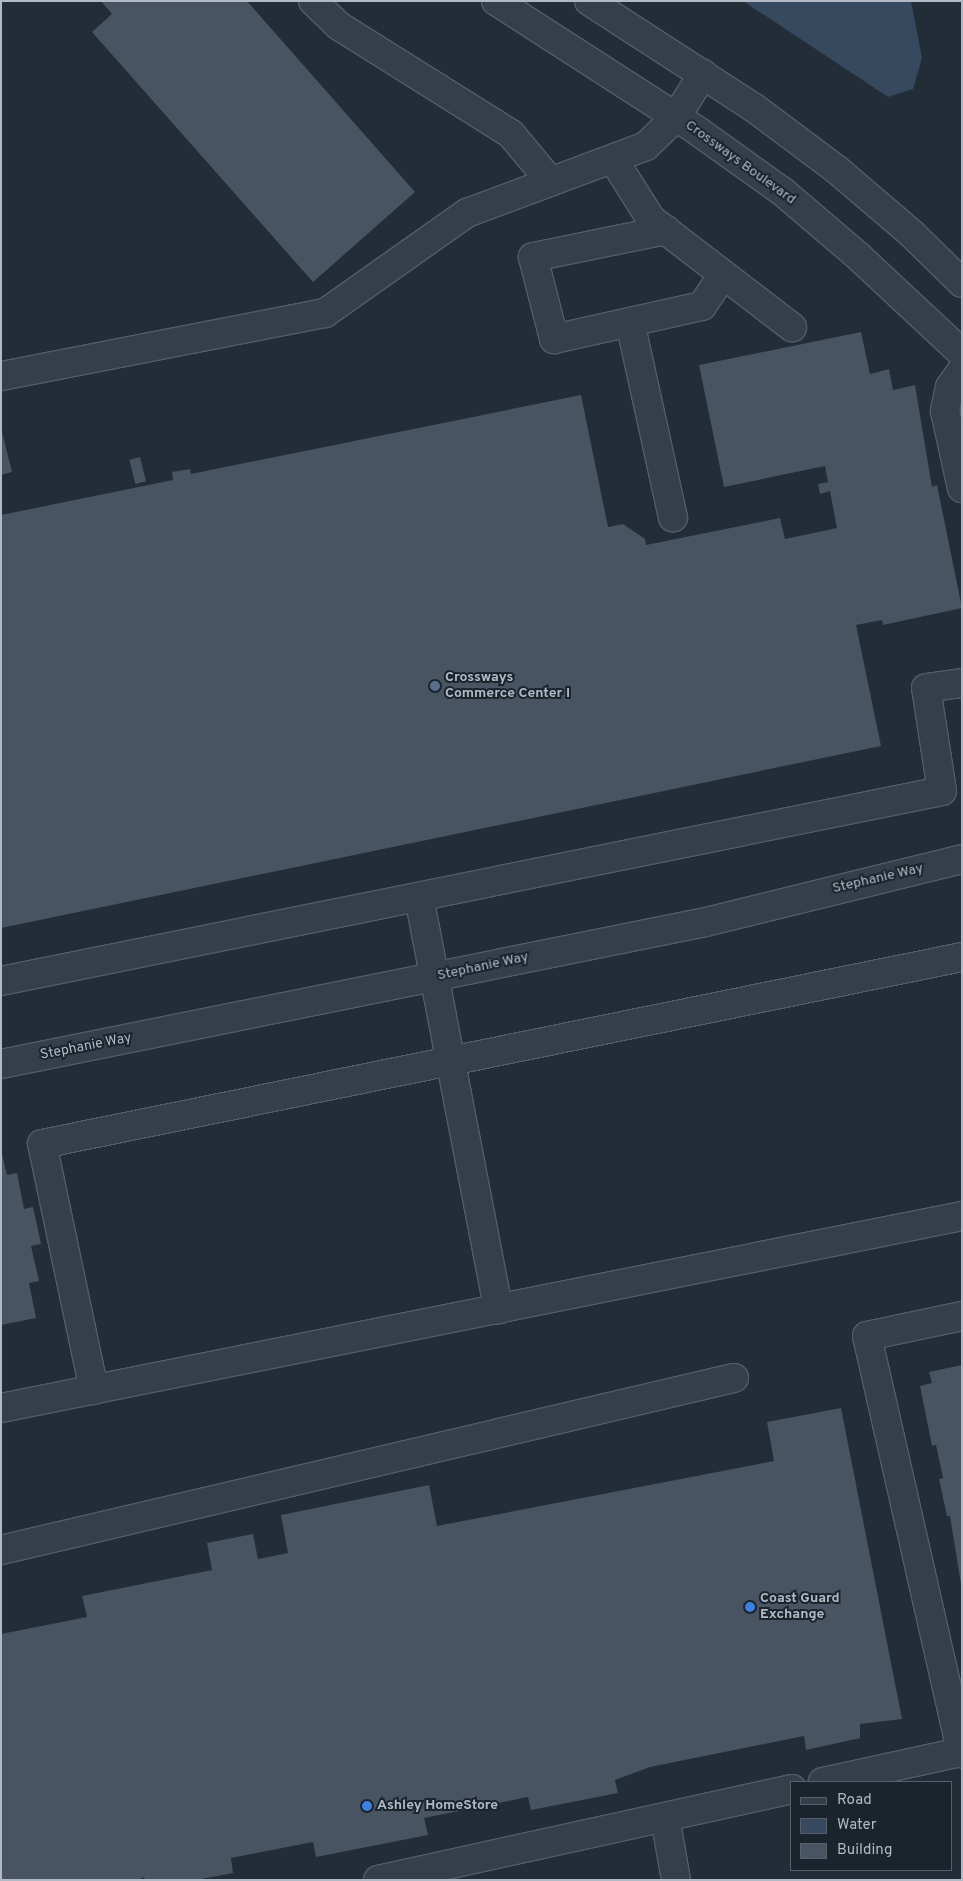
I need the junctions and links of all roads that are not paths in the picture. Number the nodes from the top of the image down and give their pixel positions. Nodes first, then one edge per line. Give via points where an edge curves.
1 (313, 1) edge
2 (496, 1) edge
3 (589, 1) edge
4 (703, 74) junction
5 (676, 117) junction
6 (613, 159) junction
7 (551, 182) junction
8 (666, 230) junction
9 (723, 274) junction
10 (962, 283) edge
11 (630, 322) junction
12 (792, 327) dead end
13 (962, 353) edge
14 (962, 370) edge
15 (1, 376) edge
16 (962, 488) edge
17 (673, 517) dead end
18 (962, 682) edge
19 (962, 859) edge
20 (419, 897) junction
21 (962, 957) edge
22 (432, 978) junction
23 (1, 981) edge
24 (449, 1061) junction
25 (1, 1064) edge
26 (962, 1216) edge
27 (498, 1309) junction
28 (962, 1316) edge
29 (734, 1378) dead end
30 (94, 1390) junction
31 (1, 1408) edge
32 (1, 1550) edge
33 (962, 1753) edge
34 (828, 1781) edge
35 (790, 1789) edge
36 (665, 1817) junction
37 (378, 1880) edge
38 (676, 1880) edge

1 - 7 street via 339,26 511,134
2 - 5 street, Crossways Boulevard
3 - 4 street
4 - 5 street
4 - 10 street via 836,169 912,234
5 - 6 street via 646,146
5 - 13 street, Crossways Boulevard via 783,192
6 - 7 street
6 - 8 street via 651,219
7 - 15 street via 467,214 325,313
8 - 9 street
8 - 11 street via 534,257 554,339
9 - 11 street via 702,306
9 - 12 street
11 - 17 street
14 - 16 street via 950,387 945,411
18 - 20 street via 926,688 942,791
19 - 22 street, Stephanie Way via 706,922
20 - 22 street
20 - 23 street
21 - 24 street
22 - 24 street
22 - 25 street, Stephanie Way
24 - 27 street
24 - 30 street via 42,1144
26 - 27 street
27 - 30 street
28 - 33 street via 867,1336
29 - 32 street
30 - 31 street
33 - 34 street
35 - 36 street
36 - 37 street
36 - 38 street

